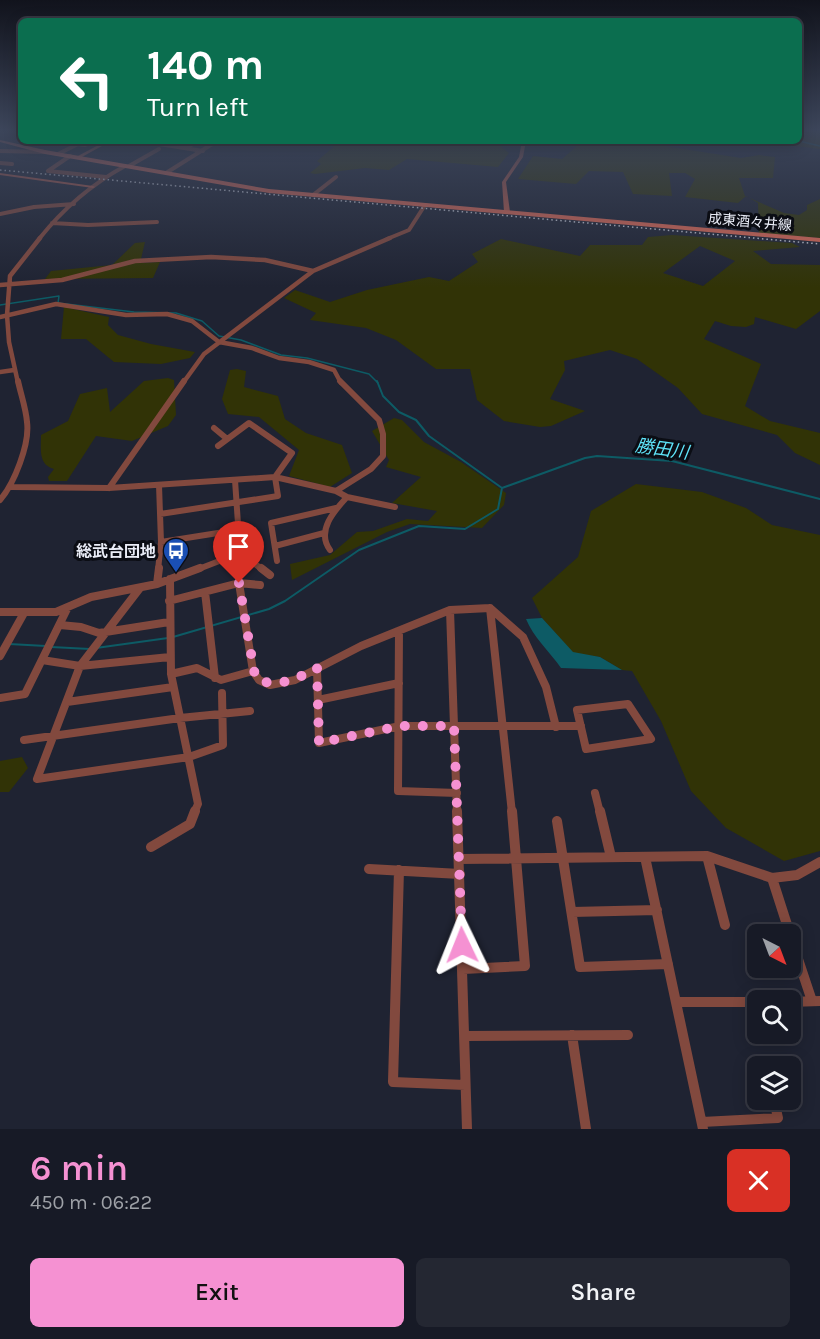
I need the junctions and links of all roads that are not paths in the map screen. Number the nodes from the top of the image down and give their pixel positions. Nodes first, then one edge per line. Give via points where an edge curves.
1 (55, 182) edge
2 (100, 182) edge
3 (216, 182) edge
4 (330, 182) edge
5 (504, 182) edge
6 (93, 187) junction
7 (313, 195) junction
8 (74, 204) junction
9 (425, 205) junction
10 (507, 212) junction
11 (0, 214) edge
12 (157, 222) dead end
13 (52, 223) junction
14 (820, 240) edge
15 (313, 271) junction
16 (9, 284) junction
17 (0, 285) edge
18 (7, 315) junction
19 (0, 316) edge
20 (219, 342) junction
21 (14, 370) junction
22 (0, 372) edge
23 (214, 429) dead end
24 (226, 438) junction
25 (218, 446) dead end
26 (275, 477) junction
27 (235, 480) junction
28 (159, 485) junction
29 (11, 487) junction
30 (109, 488) junction
31 (336, 492) junction
32 (347, 497) junction
33 (0, 500) edge
34 (236, 503) junction
35 (395, 507) dead end
36 (336, 508) junction
37 (160, 514) junction
38 (237, 530) junction
39 (324, 533) junction
40 (161, 542) junction
41 (275, 546) junction
42 (330, 550) dead end
43 (240, 553) junction
44 (277, 561) dead end
45 (270, 575) dead end
46 (170, 579) junction
47 (239, 583) junction
48 (157, 584) junction
49 (260, 585) dead end
50 (140, 588) junction
51 (205, 592) junction
52 (169, 601) junction
53 (68, 608) junction
54 (490, 608) junction
55 (450, 610) junction
56 (0, 612) edge
57 (24, 613) junction
58 (169, 622) junction
59 (60, 625) junction
60 (399, 631) junction
61 (106, 632) junction
62 (0, 656) edge
63 (170, 657) junction
64 (42, 660) junction
65 (80, 666) junction
66 (317, 668) junction
67 (254, 671) junction
68 (171, 674) junction
69 (215, 678) junction
70 (399, 683) junction
71 (173, 687) junction
72 (222, 693) dead end
73 (0, 698) edge
74 (318, 700) junction
75 (67, 702) junction
76 (250, 711) dead end
77 (222, 713) junction
78 (180, 718) junction
79 (400, 726) junction
80 (454, 726) junction
81 (580, 726) junction
82 (502, 727) junction
83 (556, 727) junction
84 (51, 738) junction
85 (24, 740) dead end
86 (189, 757) junction
87 (457, 793) junction
88 (596, 793) dead end
89 (557, 821) dead end
90 (151, 847) dead end
91 (707, 856) junction
92 (611, 857) junction
93 (645, 857) junction
94 (459, 859) junction
95 (517, 859) junction
96 (564, 859) junction
97 (820, 862) edge
98 (369, 869) dead end
99 (399, 870) junction
100 (460, 874) junction
101 (772, 878) junction
102 (657, 910) junction
103 (572, 912) junction
104 (787, 924) edge
105 (726, 925) dead end
106 (801, 963) edge
107 (668, 964) junction
108 (463, 969) junction
109 (816, 1001) edge
110 (676, 1002) junction
111 (747, 1002) edge
112 (801, 1002) edge
113 (572, 1035) junction
114 (628, 1035) dead end
115 (465, 1036) junction
116 (465, 1085) junction
117 (776, 1110) edge
118 (703, 1125) edge
119 (467, 1129) edge
120 (586, 1129) edge

1 - 6 street
2 - 6 street
3 - 7 main road, 成東酒々井線
4 - 7 street
5 - 10 street
6 - 8 street
7 - 9 main road, 成東酒々井線
8 - 11 street
8 - 13 street
9 - 10 main road, 成東酒々井線
9 - 15 street via 409,230
10 - 14 main road, 成東酒々井線
12 - 13 street
13 - 16 street via 13,270
15 - 16 street via 265,260 211,257 135,261 63,280
15 - 20 street
16 - 17 street
16 - 18 street
18 - 19 street
18 - 20 street via 56,304 126,315 167,314 192,321
18 - 21 street
20 - 30 street via 191,369
20 - 31 street via 334,370 346,392 377,418 384,433 383,456
21 - 22 street
21 - 29 street via 28,426
23 - 24 street
24 - 25 street
24 - 26 street via 249,423 292,453
26 - 27 street
26 - 31 street
26 - 34 street via 278,496
27 - 28 street
27 - 34 street
28 - 30 street
28 - 37 street
29 - 30 street
29 - 33 street
31 - 32 street
32 - 35 street
32 - 36 street
34 - 37 street
34 - 38 street
36 - 39 street
36 - 41 street via 271,523
37 - 40 street
38 - 40 street
38 - 43 street
39 - 41 street
39 - 42 street
40 - 48 street
41 - 44 street
43 - 45 street
43 - 46 street
46 - 48 street
46 - 52 street
47 - 49 street
47 - 51 street
47 - 67 street
48 - 50 street
50 - 53 street via 91,597
50 - 61 street
51 - 52 street
51 - 69 street
52 - 58 street
53 - 57 street
53 - 59 street
54 - 55 street
54 - 82 street
54 - 83 street via 522,637 546,687
55 - 60 street
55 - 80 street
56 - 57 street
57 - 62 street
58 - 61 street
58 - 63 street
59 - 61 street
59 - 64 street
60 - 66 street
60 - 70 street
61 - 65 street
63 - 65 street
63 - 68 street
64 - 65 street
64 - 73 street via 25,694
65 - 75 street
66 - 67 street via 295,680 270,685 258,680
66 - 74 street
67 - 69 street via 221,680
68 - 69 street via 197,668
68 - 71 street
70 - 74 street
70 - 79 street
71 - 75 street
71 - 78 street
72 - 77 street
74 - 79 street via 319,743
75 - 84 street
76 - 77 street
77 - 78 street
77 - 86 street via 223,745
78 - 84 street
78 - 86 street
79 - 80 street
79 - 87 street via 398,791
80 - 82 street
80 - 87 street
81 - 81 street via 586,748 651,739 628,704 577,710
81 - 83 street
82 - 83 street
82 - 95 street
84 - 85 street
84 - 86 street via 37,779
86 - 90 street via 198,804 190,824
87 - 94 street
88 - 92 street
89 - 96 street
91 - 93 street
91 - 101 street
91 - 105 street
92 - 93 street
92 - 96 street
93 - 102 street
94 - 95 street
94 - 100 street
95 - 96 street
95 - 108 street via 525,966
96 - 103 street
97 - 101 street via 797,875
98 - 99 street
99 - 100 street
99 - 116 street via 393,1082
100 - 108 street
101 - 104 street
102 - 103 street
102 - 107 street
103 - 107 street via 580,967
106 - 109 street
107 - 110 street
108 - 115 street
109 - 112 street
110 - 111 street
110 - 118 street
113 - 114 street
113 - 115 street
113 - 120 street
115 - 116 street
116 - 119 street
117 - 118 street via 778,1118

